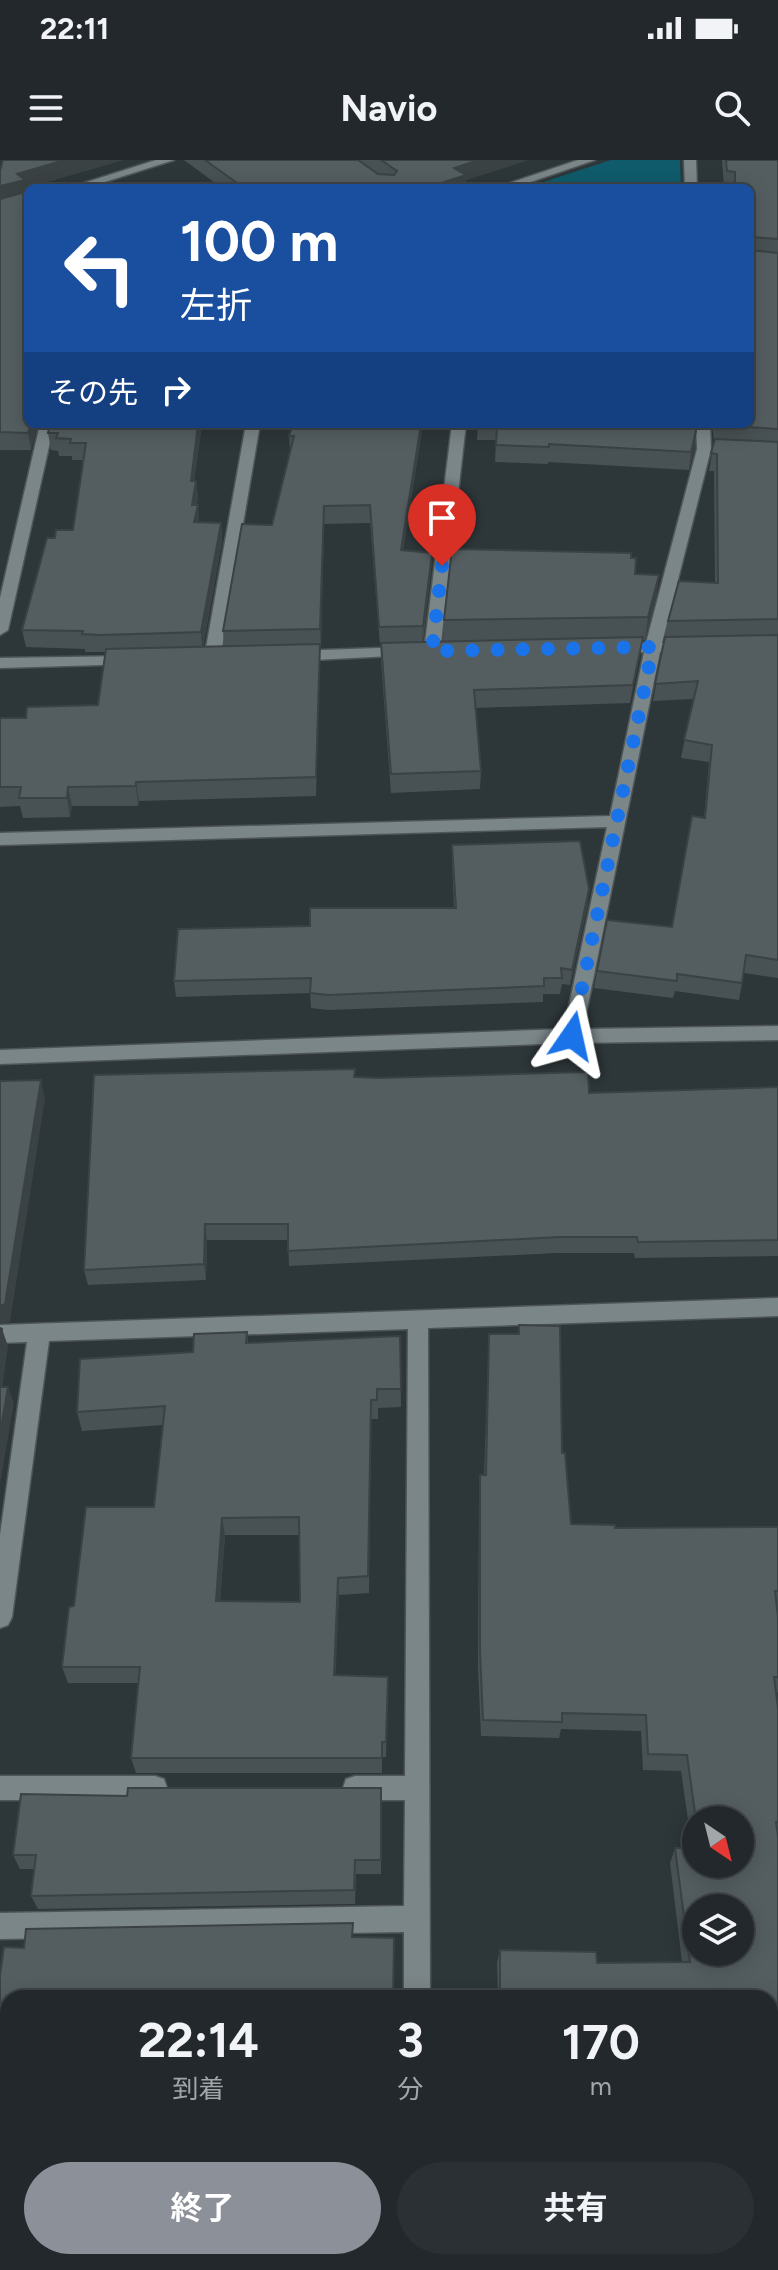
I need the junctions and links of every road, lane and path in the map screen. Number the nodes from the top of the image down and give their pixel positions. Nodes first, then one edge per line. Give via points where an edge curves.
1 (168, 160) edge
2 (589, 160) edge
3 (690, 160) edge
4 (87, 184) edge
5 (514, 184) edge
6 (691, 184) edge
7 (46, 428) edge
8 (252, 428) edge
9 (459, 428) edge
10 (704, 428) edge
11 (0, 630) edge
12 (700, 646) edge
13 (653, 647) junction
14 (590, 648) edge
15 (275, 657) edge
16 (212, 659) edge
17 (152, 660) edge
18 (0, 663) edge
19 (615, 821) junction
20 (0, 839) edge
21 (778, 1033) edge
22 (572, 1036) junction
23 (0, 1057) edge
24 (778, 1307) edge
25 (418, 1318) junction
26 (0, 1334) edge
27 (39, 1334) junction
28 (0, 1617) edge
29 (0, 1788) edge
30 (186, 1788) edge
31 (326, 1788) edge
32 (419, 1788) junction
33 (419, 1919) junction
34 (0, 1926) edge
35 (417, 1990) edge

1 - 4 street
2 - 5 street
3 - 6 street
7 - 11 street
8 - 16 street
9 - 15 street via 440,650
10 - 13 street via 711,450
12 - 13 street
13 - 14 street
13 - 19 street
17 - 18 street
19 - 20 street
19 - 22 street
21 - 22 street
22 - 23 street
24 - 25 street
25 - 27 street
25 - 32 street
26 - 27 street
27 - 28 street
29 - 30 street
31 - 32 street
32 - 33 street
33 - 34 street
33 - 35 street

